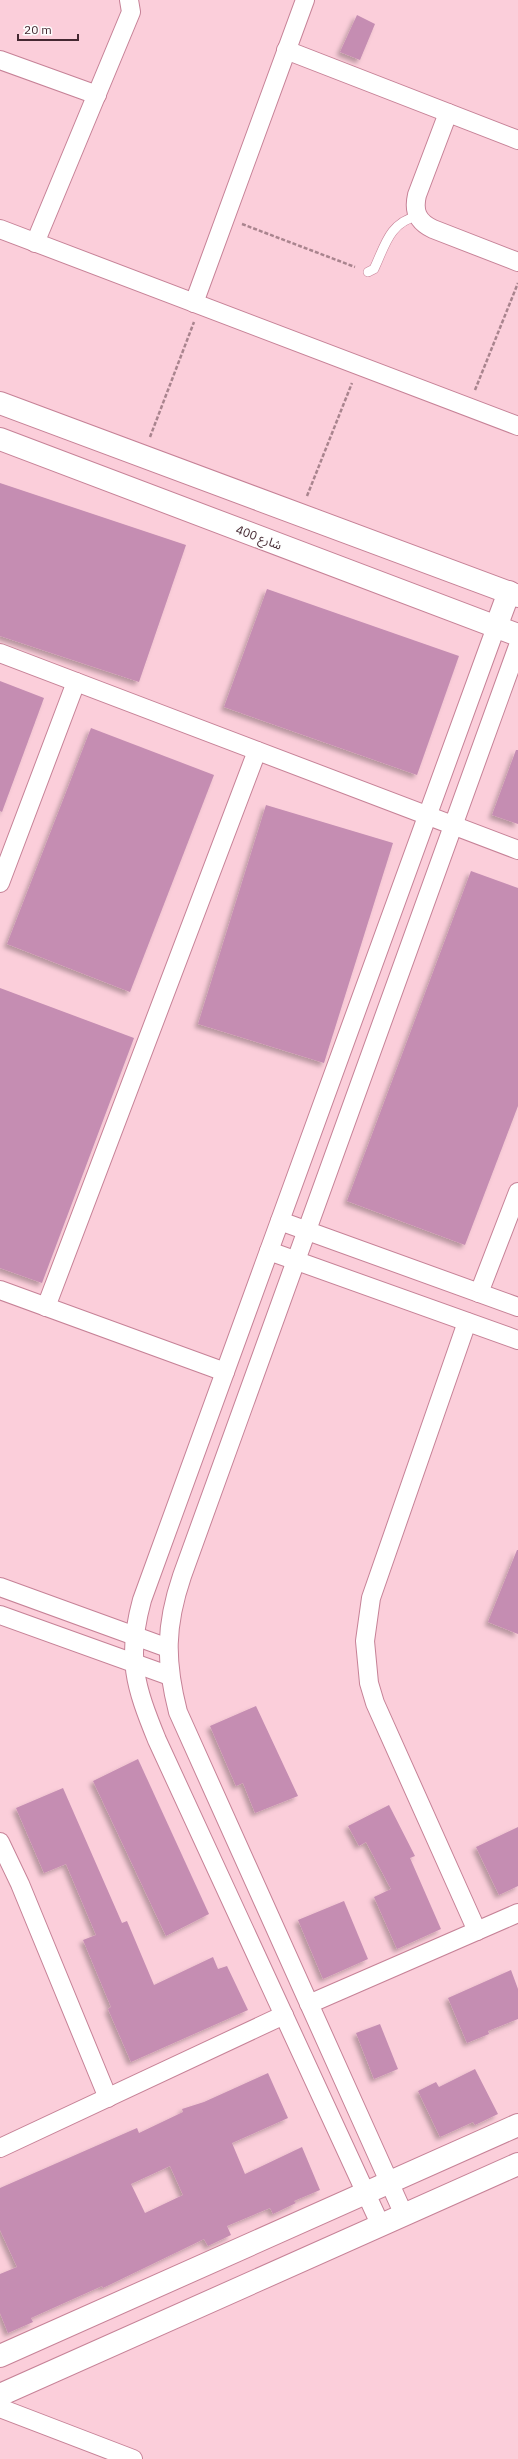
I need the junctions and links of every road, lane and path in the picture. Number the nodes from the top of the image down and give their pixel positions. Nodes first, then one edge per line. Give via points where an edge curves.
1 (129, 0) edge
2 (305, 0) edge
3 (286, 50) junction
4 (0, 60) edge
5 (97, 95) junction
6 (448, 113) junction
7 (518, 140) edge
8 (417, 216) junction
9 (225, 217) junction
10 (0, 229) edge
11 (35, 243) junction
12 (518, 262) edge
13 (368, 272) joint
14 (518, 283) edge
15 (197, 304) junction
16 (359, 366) junction
17 (0, 403) edge
18 (468, 407) junction
19 (518, 426) edge
20 (0, 439) edge
21 (143, 456) junction
22 (300, 515) junction
23 (513, 594) edge
24 (496, 627) junction
25 (518, 635) edge
26 (518, 646) edge
27 (0, 653) edge
28 (76, 682) junction
29 (256, 751) junction
30 (428, 816) junction
31 (453, 825) junction
32 (518, 850) edge
33 (0, 883) edge
34 (518, 1192) edge
35 (280, 1221) junction
36 (307, 1231) junction
37 (269, 1251) junction
38 (296, 1260) junction
39 (0, 1290) edge
40 (479, 1293) junction
41 (46, 1307) junction
42 (518, 1308) edge
43 (467, 1322) junction
44 (518, 1340) edge
45 (225, 1372) junction
46 (0, 1587) edge
47 (0, 1615) edge
48 (134, 1636) junction
49 (168, 1648) junction
50 (134, 1663) junction
51 (170, 1676) junction
52 (0, 1842) edge
53 (518, 1912) edge
54 (477, 1931) junction
55 (309, 2004) junction
56 (284, 2015) junction
57 (108, 2098) junction
58 (518, 2125) edge
59 (0, 2148) edge
60 (518, 2164) edge
61 (389, 2182) junction
62 (365, 2193) junction
63 (404, 2216) junction
64 (381, 2226) junction
65 (0, 2356) edge
66 (0, 2395) edge
67 (0, 2408) edge
68 (133, 2459) edge

1 - 5 street via 131,12
2 - 3 street
3 - 6 street
3 - 9 street
4 - 5 street
5 - 11 street
6 - 7 street
6 - 8 street via 417,195 414,206
8 - 12 street via 433,229
8 - 13 lane via 400,222 393,228 374,269
9 - 13 path
9 - 15 street
10 - 11 street
11 - 15 street
14 - 18 path
15 - 16 street
15 - 21 path
16 - 18 street
16 - 22 path
17 - 21 street
18 - 19 street
20 - 24 street, شارع 400
21 - 22 street
22 - 23 street
23 - 24 street
24 - 25 street, شارع 400
24 - 30 street
26 - 31 street
27 - 28 street
28 - 29 street
28 - 33 street
29 - 30 street
29 - 41 street
30 - 31 street
30 - 35 street
31 - 32 street
31 - 36 street
34 - 40 street
35 - 36 street
35 - 37 street
36 - 38 street
36 - 40 street
37 - 38 street
37 - 45 street
38 - 43 street
38 - 49 street via 175,1597 170,1617
39 - 41 street
40 - 42 street
41 - 45 street
43 - 44 street
43 - 54 street via 374,1591 367,1619 366,1641 369,1683 382,1722
45 - 48 street via 142,1600
46 - 48 street
47 - 50 street
48 - 49 street
48 - 50 street
49 - 51 street
50 - 51 street
50 - 56 street via 139,1694 157,1740
51 - 55 street via 178,1712
52 - 57 street via 20,1884
53 - 54 street
54 - 55 street
55 - 61 street
56 - 57 street
56 - 62 street
57 - 59 street
58 - 61 street
60 - 63 street
61 - 62 street
61 - 63 street
62 - 64 street
62 - 65 street
63 - 64 street
64 - 66 street
67 - 68 street

